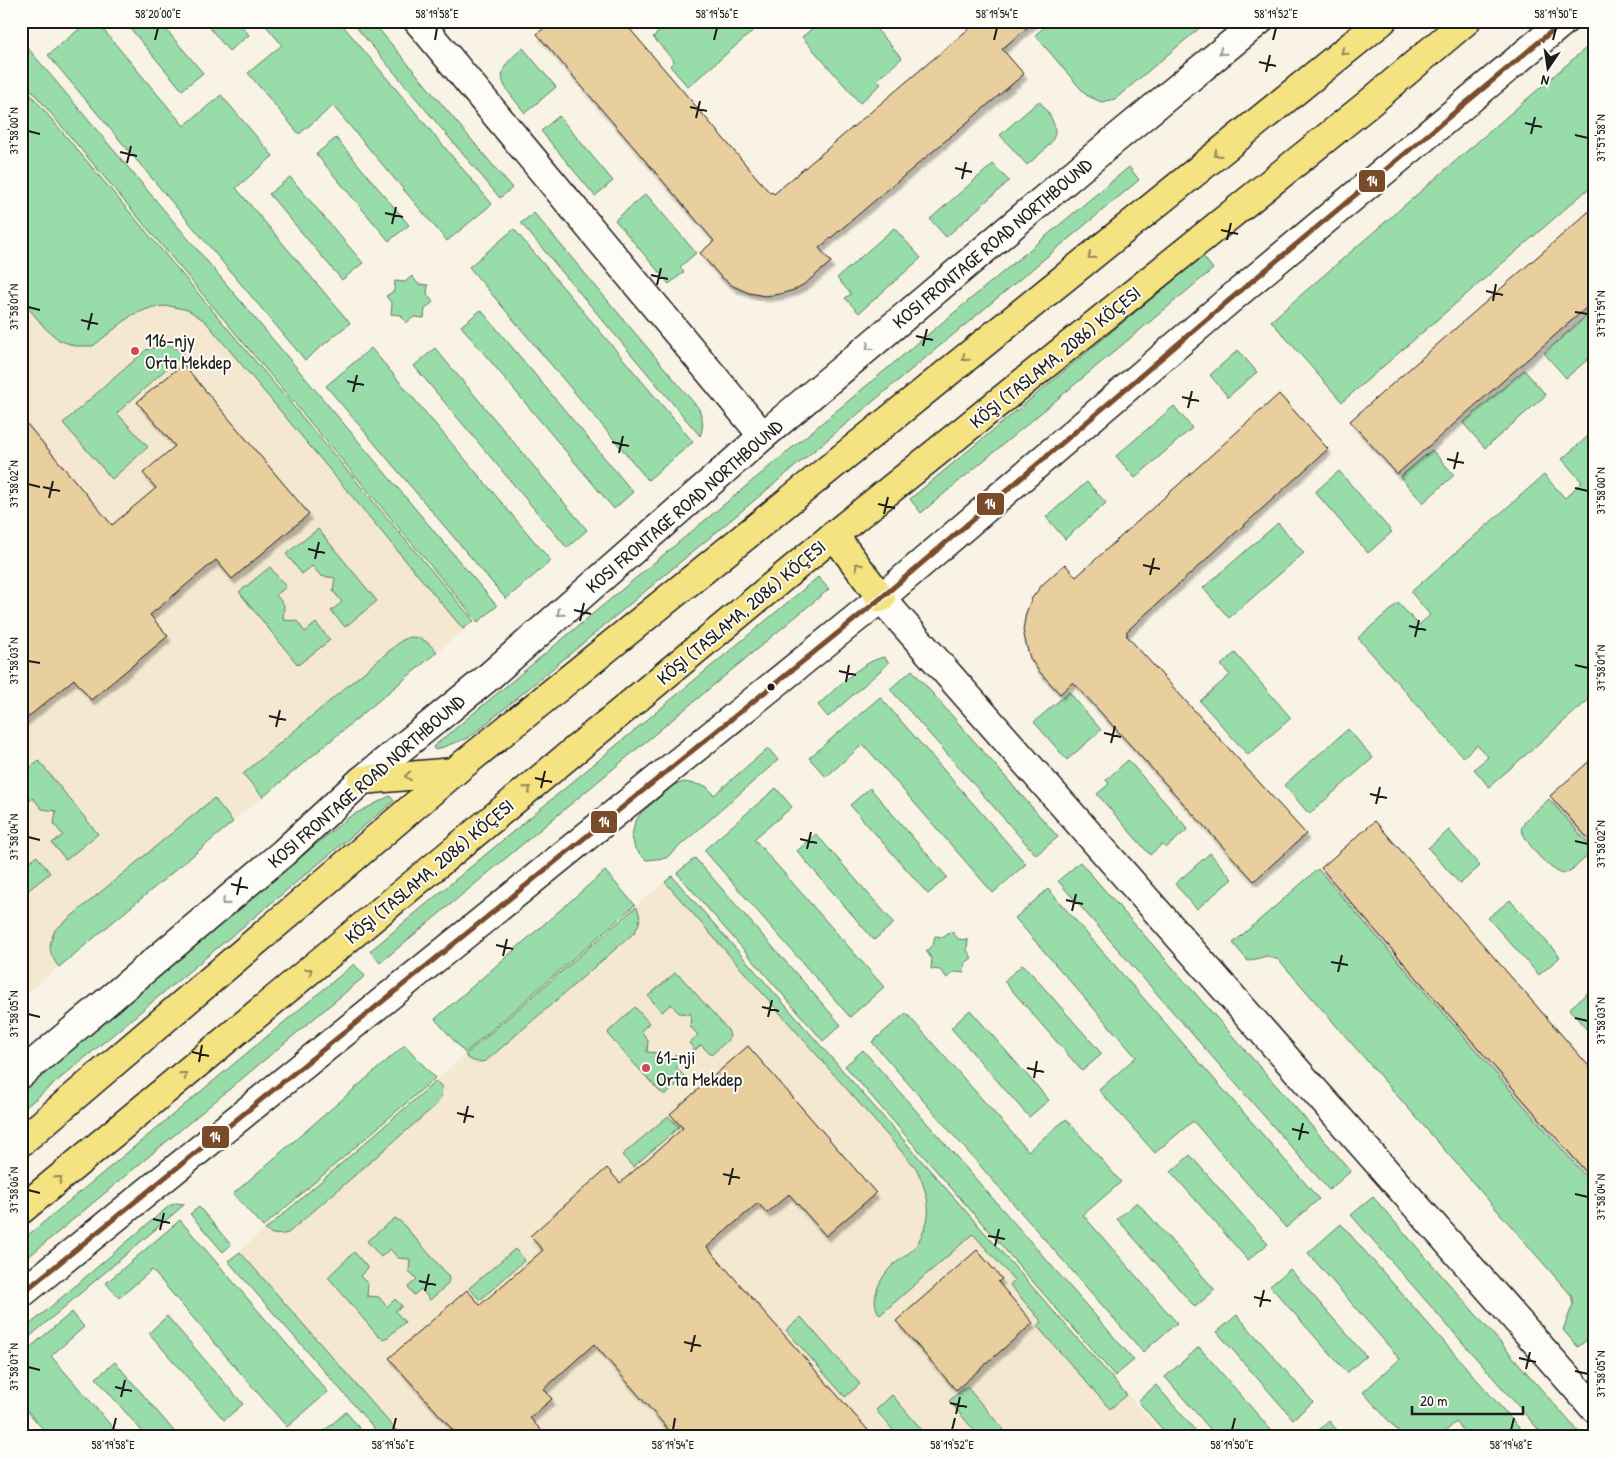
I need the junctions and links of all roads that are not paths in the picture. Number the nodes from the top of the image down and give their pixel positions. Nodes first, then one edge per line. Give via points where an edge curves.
1 (418, 21) edge
2 (1259, 21) edge
3 (1382, 21) edge
4 (1466, 21) edge
5 (1564, 21) edge
6 (763, 436) junction
7 (834, 535) junction
8 (881, 598) junction
9 (454, 772) junction
10 (362, 780) junction
11 (21, 1074) edge
12 (21, 1142) edge
13 (21, 1210) edge
14 (21, 1294) edge
15 (1594, 1408) edge

1 - 6 street
2 -> 6 street, KOSI FRONTAGE ROAD NORTHBOUND
3 -> 9 main road
4 - 7 main road, KÖŞI (TASLAMA, 2086) KÖÇESI via 1368,105
5 - 8 street via 1227,302
6 -> 10 street, KOSI FRONTAGE ROAD NORTHBOUND via 484,680
8 -> 7 main road
13 -> 7 main road, KÖŞI (TASLAMA, 2086) KÖÇESI
8 - 14 street
8 - 15 street
9 -> 10 main road
9 - 12 main road
10 -> 11 street, KOSI FRONTAGE ROAD NORTHBOUND via 283,853

